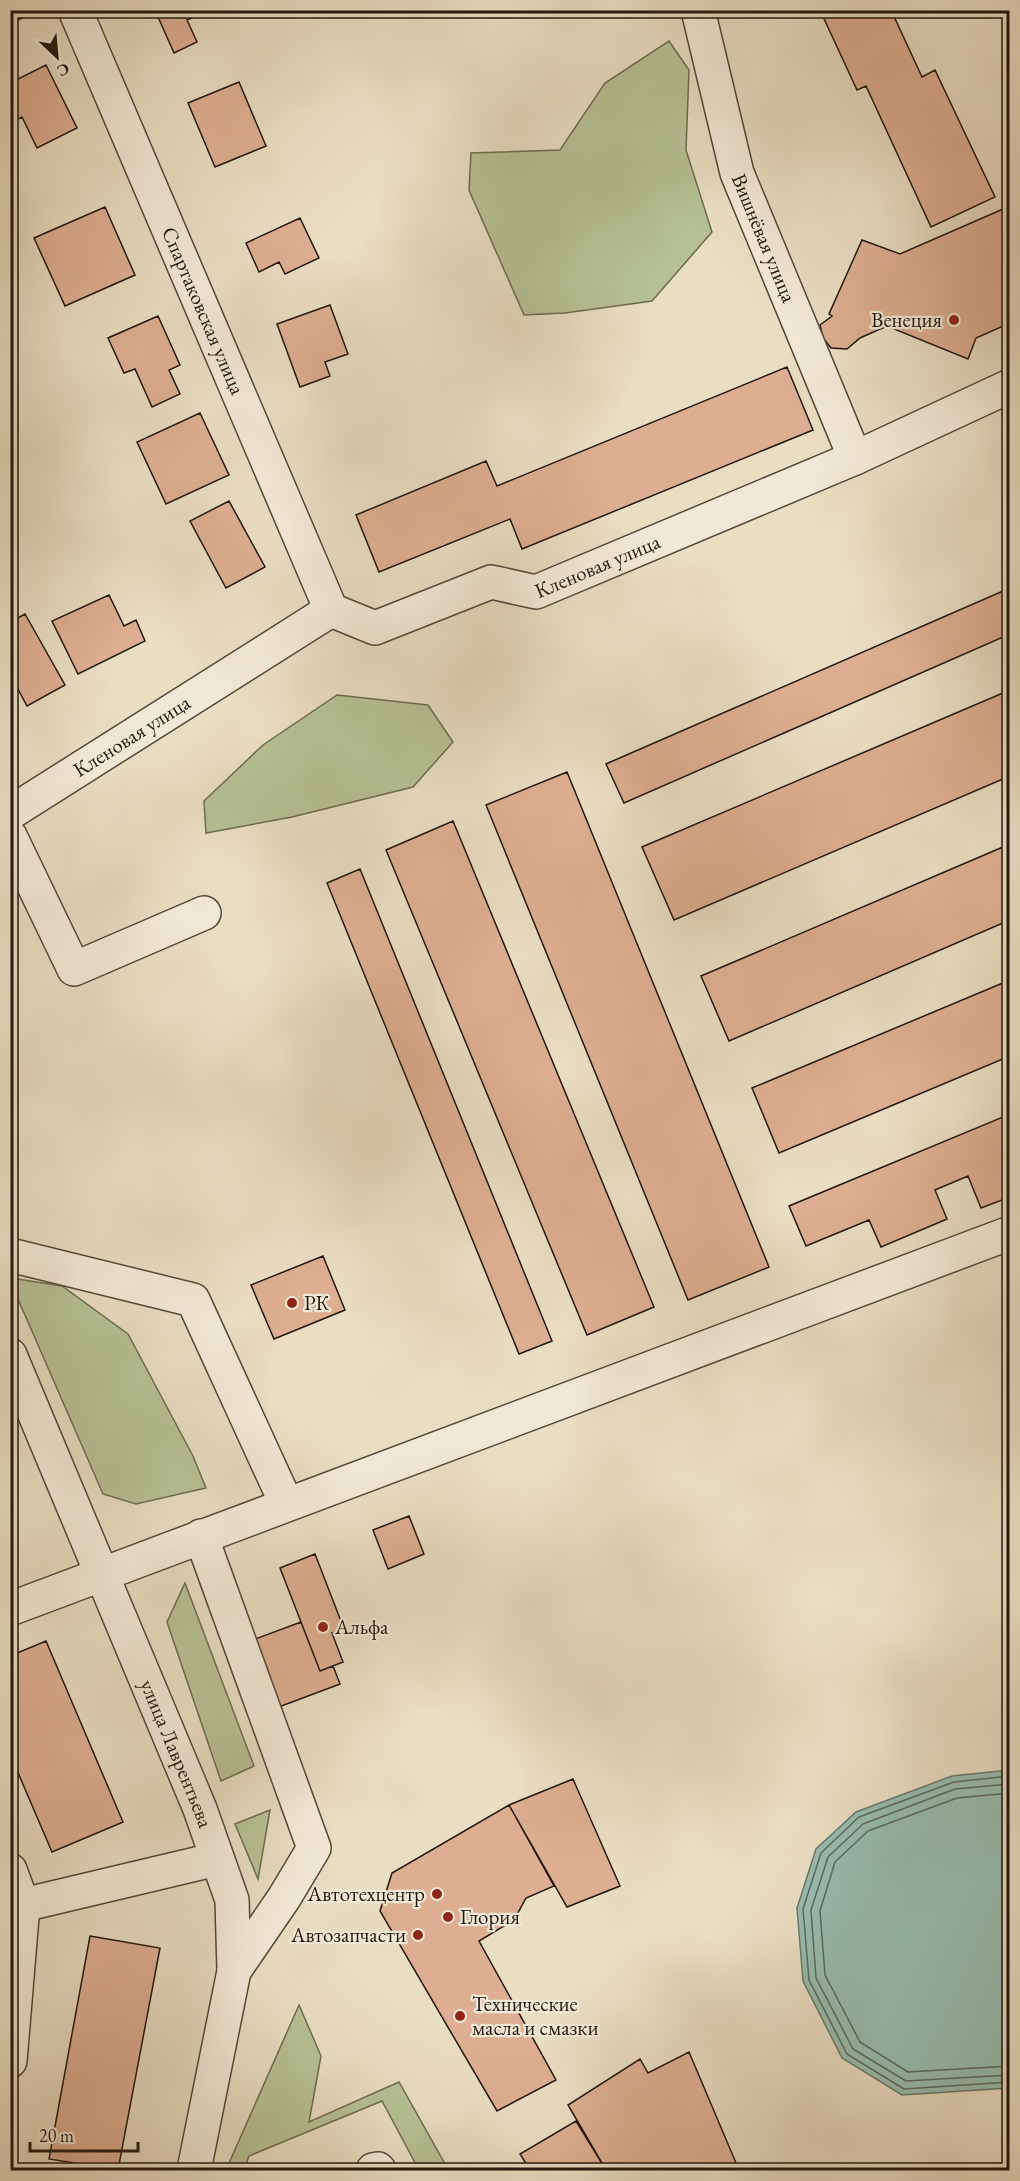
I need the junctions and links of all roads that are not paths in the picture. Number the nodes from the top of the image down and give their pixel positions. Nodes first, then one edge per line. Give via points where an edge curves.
1 (75, 10) edge
2 (698, 10) edge
3 (1010, 386) edge
4 (855, 458) junction
5 (331, 610) junction
6 (10, 813) edge
7 (10, 836) edge
8 (204, 913) dead end
9 (1010, 1233) edge
10 (10, 1255) edge
11 (10, 1355) edge
12 (286, 1503) junction
13 (201, 1536) junction
14 (102, 1574) junction
15 (10, 1609) edge
16 (217, 1859) junction
17 (10, 1870) edge
18 (23, 1905) junction
19 (234, 1971) junction
20 (10, 2061) edge
21 (194, 2170) edge
22 (373, 2170) edge
23 (379, 2170) edge

1 - 5 street, Спартаковская улица
2 - 4 street, Вишнёвая улица via 737,172
3 - 4 street, Кленовая улица
4 - 5 street, Кленовая улица via 536,592 491,582 375,628
5 - 6 street, Кленовая улица
7 - 8 street via 74,969
9 - 12 street
10 - 12 street via 193,1300
11 - 14 street, улица Лаврентьева
12 - 13 street
13 - 14 street
13 - 19 street via 314,1848
14 - 15 street
14 - 16 street, улица Лаврентьева
16 - 18 street
16 - 19 street, улица Лаврентьева via 232,1900
17 - 18 street
18 - 20 street
19 - 21 street, улица Лаврентьева
22 - 23 street

